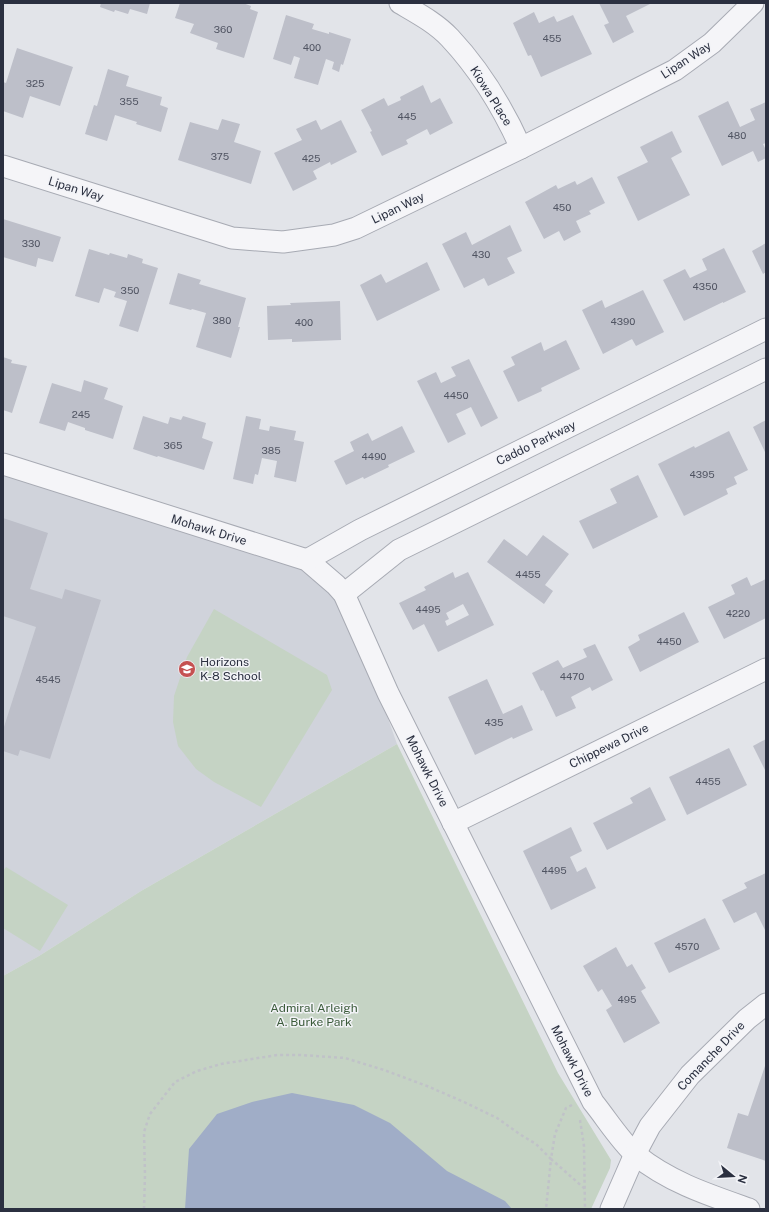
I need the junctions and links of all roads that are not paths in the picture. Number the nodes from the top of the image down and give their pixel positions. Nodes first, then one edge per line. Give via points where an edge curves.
1 (400, 3) edge
2 (753, 3) edge
3 (521, 148) junction
4 (3, 166) edge
5 (766, 329) edge
6 (766, 369) edge
7 (3, 464) edge
8 (307, 560) junction
9 (344, 594) junction
10 (766, 670) edge
11 (453, 823) junction
12 (766, 1004) edge
13 (636, 1154) junction
14 (611, 1209) edge
15 (749, 1209) edge

1 - 3 street, Kiowa Place via 422,15 449,37 483,78
2 - 3 street, Lipan Way via 712,43 675,70
3 - 4 street, Lipan Way via 356,228 334,235 283,242 232,238
5 - 8 street, Caddo Parkway via 360,530
6 - 9 street via 399,550
7 - 8 street, Mohawk Drive
8 - 9 street, Mohawk Drive
9 - 11 street, Mohawk Drive via 388,693
10 - 11 street, Chippewa Drive
11 - 13 street, Mohawk Drive via 593,1102
12 - 13 street, Comanche Drive via 747,1019 690,1075 650,1126
13 - 14 street, Comanche Drive
13 - 15 street, Mohawk Drive via 664,1175 702,1193

